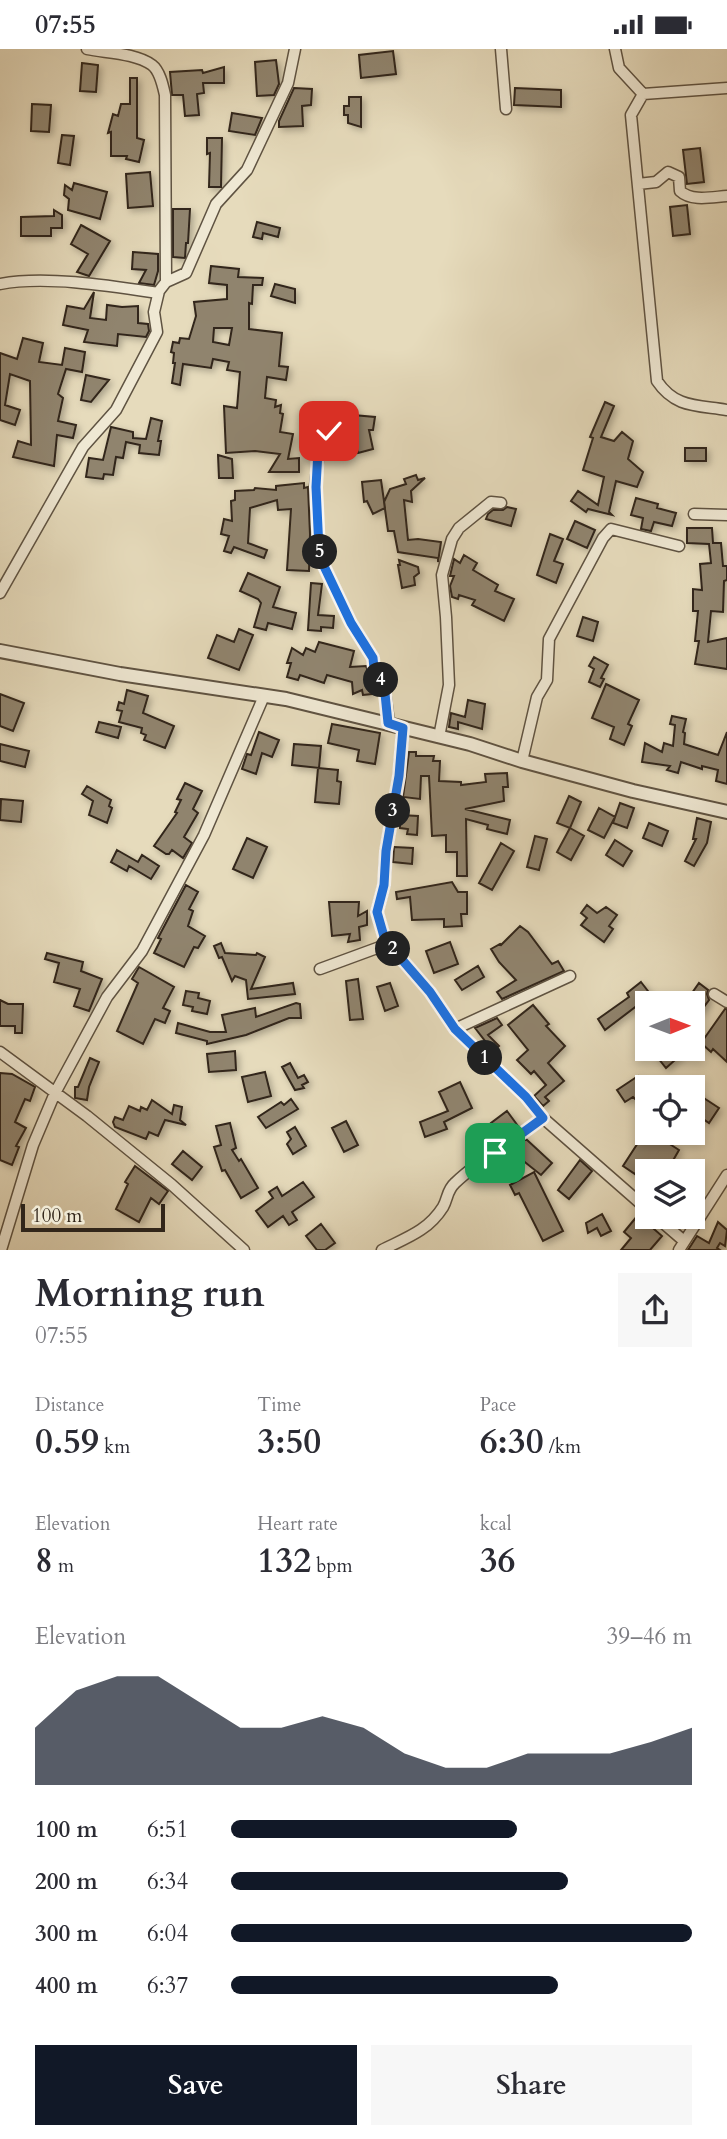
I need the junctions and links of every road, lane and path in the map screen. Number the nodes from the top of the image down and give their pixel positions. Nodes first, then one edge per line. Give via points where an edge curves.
1 (87, 49) edge
2 (295, 49) edge
3 (501, 49) edge
4 (615, 49) edge
5 (727, 87) edge
6 (643, 94) junction
7 (506, 109) dead end
8 (638, 184) junction
9 (727, 196) edge
10 (166, 282) junction
11 (0, 284) edge
12 (158, 293) junction
13 (727, 409) edge
14 (346, 416) dead end
15 (500, 503) dead end
16 (694, 514) dead end
17 (727, 515) edge
18 (679, 546) dead end
19 (0, 593) edge
20 (0, 651) edge
21 (264, 696) junction
22 (388, 723) junction
23 (403, 728) junction
24 (439, 737) junction
25 (522, 761) junction
26 (727, 812) edge
27 (388, 944) junction
28 (320, 969) dead end
29 (570, 976) dead end
30 (714, 994) dead end
31 (727, 1002) edge
32 (455, 1029) junction
33 (0, 1052) edge
34 (55, 1093) junction
35 (543, 1118) junction
36 (727, 1175) edge
37 (635, 1199) edge
38 (666, 1229) edge
39 (681, 1246) edge
40 (1, 1250) edge
41 (244, 1250) edge
42 (382, 1250) edge

1 - 10 street via 154,66 161,80 165,95
2 - 10 street via 288,83 247,170 216,204 186,274
3 - 7 street
4 - 6 street via 619,68
5 - 6 street
6 - 8 street via 631,115
8 - 9 street via 656,182 668,172 679,177 685,196
8 - 13 street via 657,381 679,403
10 - 12 street
11 - 12 street via 48,281
12 - 19 street via 154,312 157,332 122,399 83,447
14 - 22 street via 329,431 318,451 319,549 339,599 384,684
15 - 24 street via 491,502 459,528 442,575 449,685
16 - 17 street
18 - 25 street via 611,529 603,538 549,639 547,680 537,697
20 - 21 street
21 - 22 street
21 - 34 street via 204,835 142,951 107,997
22 - 23 street
23 - 24 street
23 - 27 street via 377,912
24 - 25 street
25 - 26 street
27 - 28 street
27 - 32 street
29 - 32 street
30 - 31 street
32 - 35 street
33 - 34 street
34 - 40 street via 33,1145
34 - 41 street via 172,1185
35 - 37 street
35 - 42 street via 450,1187 443,1207 422,1231
36 - 39 street
38 - 39 street

